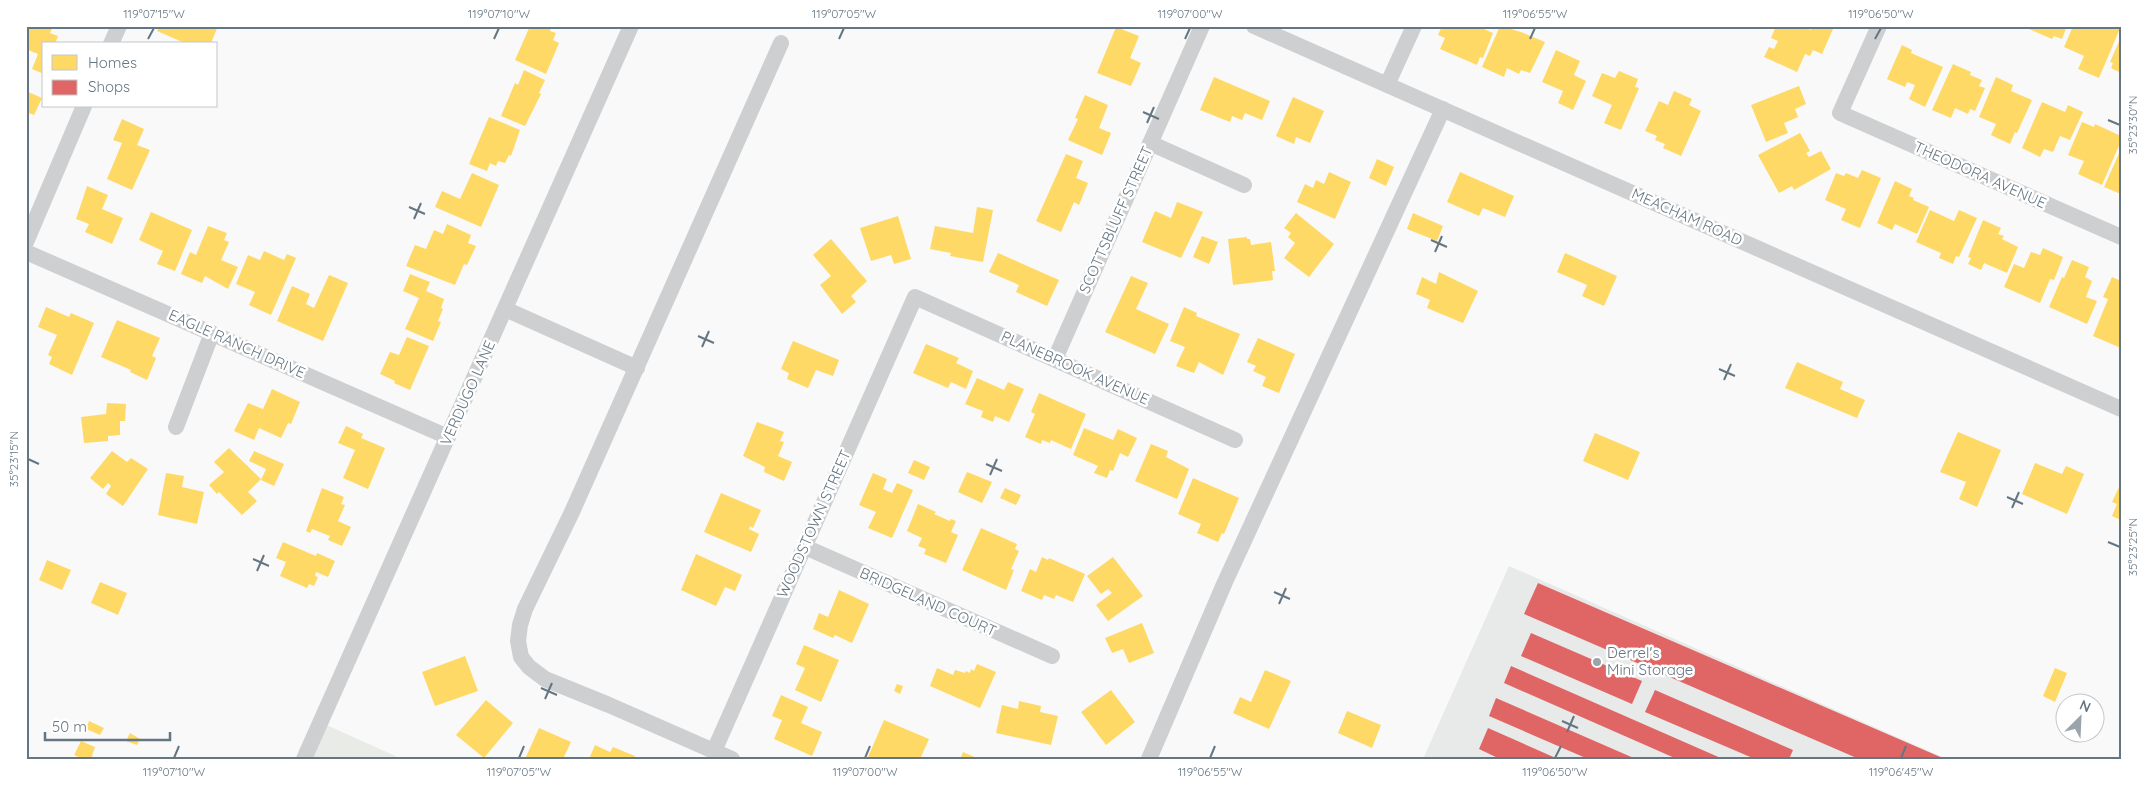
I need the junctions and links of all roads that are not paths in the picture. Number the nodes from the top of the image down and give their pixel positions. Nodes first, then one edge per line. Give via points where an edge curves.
1 (119, 26) edge
2 (631, 26) edge
3 (1202, 26) edge
4 (1254, 26) edge
5 (1414, 26) edge
6 (1878, 26) edge
7 (112, 42) edge
8 (781, 43) dead end
9 (1388, 85) junction
10 (83, 108) edge
11 (1443, 109) junction
12 (1150, 143) junction
13 (1244, 185) dead end
14 (2121, 237) edge
15 (26, 242) edge
16 (26, 252) edge
17 (915, 298) joint
18 (505, 309) junction
19 (212, 333) junction
20 (1055, 359) junction
21 (637, 368) junction
22 (2121, 408) edge
23 (176, 427) dead end
24 (448, 438) junction
25 (1235, 440) dead end
26 (804, 547) junction
27 (1052, 656) dead end
28 (714, 751) junction
29 (304, 759) edge
30 (732, 759) edge
31 (1149, 759) edge

1 - 7 street
2 - 18 street, VERDUGO LANE
3 - 12 street, SCOTTSBLUFF STREET
4 - 9 street, MEACHAM ROAD
5 - 9 street
6 - 14 street, THEODORA AVENUE via 1840,113
8 - 21 street
9 - 11 street, MEACHAM ROAD
10 - 15 street
11 - 22 street, MEACHAM ROAD
11 - 31 street via 1225,582
12 - 13 street
12 - 20 street, SCOTTSBLUFF STREET
16 - 19 street, EAGLE RANCH DRIVE
17 - 20 street, PLANEBROOK AVENUE
17 - 26 street, WOODSTOWN STREET
18 - 21 street
18 - 24 street, VERDUGO LANE
19 - 23 street
19 - 24 street, EAGLE RANCH DRIVE
20 - 25 street, PLANEBROOK AVENUE
21 - 28 street via 525,609 518,642 521,657 544,679
24 - 29 street, VERDUGO LANE
26 - 27 street, BRIDGELAND COURT
26 - 28 street, WOODSTOWN STREET
28 - 30 street

